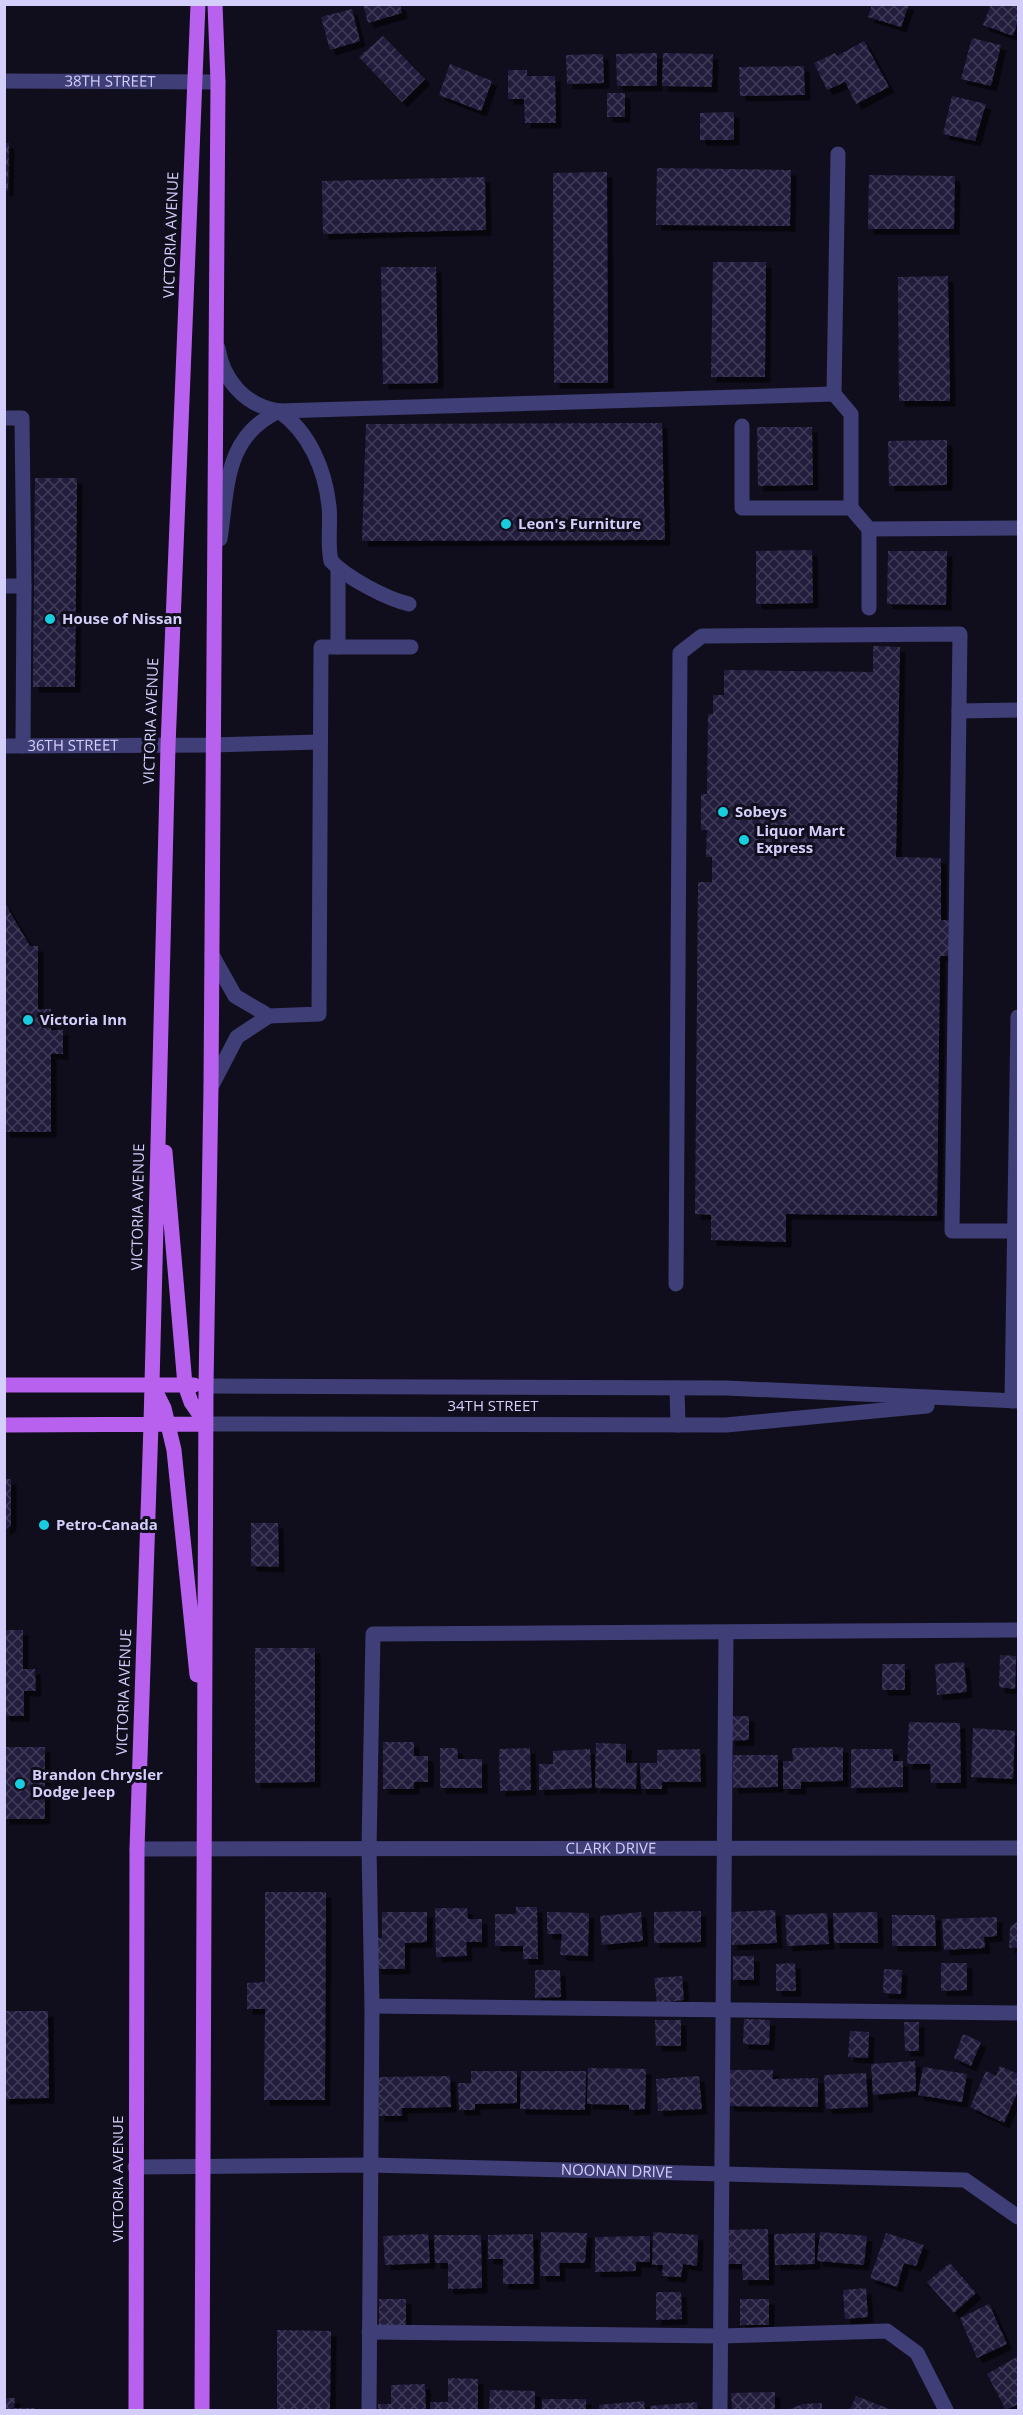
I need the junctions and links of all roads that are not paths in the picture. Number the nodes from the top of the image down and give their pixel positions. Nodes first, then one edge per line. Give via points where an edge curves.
1 (198, 4) edge
2 (215, 4) edge
3 (4, 81) edge
4 (195, 82) junction
5 (218, 82) junction
6 (838, 154) dead end
7 (215, 322) junction
8 (834, 394) junction
9 (279, 411) junction
10 (4, 418) edge
11 (742, 426) dead end
12 (851, 508) junction
13 (1018, 528) edge
14 (869, 529) junction
15 (338, 568) junction
16 (4, 586) edge
17 (24, 586) junction
18 (213, 587) junction
19 (409, 604) dead end
20 (869, 608) dead end
21 (338, 647) junction
22 (411, 648) dead end
23 (1018, 710) edge
24 (959, 711) junction
25 (320, 742) junction
26 (212, 745) junction
27 (4, 746) edge
28 (23, 746) junction
29 (168, 746) junction
30 (212, 956) junction
31 (269, 1016) junction
32 (1018, 1017) edge
33 (159, 1078) junction
34 (211, 1086) junction
35 (1018, 1087) edge
36 (1015, 1231) junction
37 (676, 1284) dead end
38 (151, 1384) junction
39 (4, 1385) edge
40 (185, 1385) junction
41 (206, 1386) junction
42 (677, 1388) junction
43 (981, 1401) junction
44 (1015, 1401) edge
45 (151, 1424) junction
46 (168, 1424) junction
47 (206, 1424) junction
48 (4, 1425) edge
49 (678, 1425) junction
50 (1018, 1630) edge
51 (726, 1633) junction
52 (205, 1752) junction
53 (204, 1848) junction
54 (369, 1848) junction
55 (725, 1848) junction
56 (1018, 1848) edge
57 (137, 1849) junction
58 (372, 2006) junction
59 (724, 2010) junction
60 (1018, 2013) edge
61 (369, 2165) junction
62 (135, 2167) junction
63 (203, 2167) junction
64 (723, 2174) junction
65 (1018, 2217) edge
66 (369, 2332) junction
67 (721, 2336) junction
68 (136, 2410) edge
69 (202, 2410) edge
70 (369, 2410) edge
71 (720, 2410) edge
72 (946, 2410) edge

1 - 4 main road, VICTORIA AVENUE
2 - 5 main road
3 - 4 street, 38TH STREET
4 - 5 street, 38TH STREET
4 - 29 main road, VICTORIA AVENUE
5 - 7 main road
6 - 8 street
7 - 9 street via 221,362 230,382 254,404
7 - 18 main road
8 - 9 street
8 - 12 street via 851,414
9 - 15 street via 306,436 319,467 329,507 329,554
9 - 18 street via 247,432 238,446 229,478
10 - 17 street via 22,418
11 - 12 street via 742,508
12 - 14 street
13 - 14 street
14 - 20 street
15 - 19 street
15 - 21 street
16 - 17 street
17 - 28 street
18 - 26 main road
21 - 22 street
21 - 25 street via 321,647
23 - 24 street
24 - 36 street via 952,1231
24 - 37 street via 960,634 702,636 680,653
25 - 26 street, 36TH STREET
25 - 31 street via 319,1014
26 - 29 street, 36TH STREET
26 - 30 main road
27 - 28 street, 36TH STREET
28 - 29 street, 36TH STREET
29 - 33 main road, VICTORIA AVENUE
30 - 31 street via 235,996
30 - 34 main road
31 - 34 street via 237,1037
32 - 35 street
33 - 38 main road, VICTORIA AVENUE
33 - 40 main road
34 - 41 main road
35 - 36 street
36 - 44 street
38 - 39 main road, 34TH STREET
38 - 40 main road, 34TH STREET
38 - 45 main road, VICTORIA AVENUE
38 - 46 main road
40 - 41 main road, 34TH STREET
40 - 47 main road
41 - 42 street, 34TH STREET
41 - 47 main road
42 - 43 street, 34TH STREET
42 - 49 street
43 - 44 street, 34TH STREET
43 - 49 street, 34TH STREET via 726,1425
45 - 46 main road, 34TH STREET
45 - 48 main road, 34TH STREET
45 - 57 main road, VICTORIA AVENUE
46 - 47 main road, 34TH STREET
46 - 52 main road via 174,1450
47 - 49 street, 34TH STREET
47 - 52 main road
50 - 51 street
51 - 54 street via 373,1634
51 - 55 street
52 - 53 main road
53 - 54 street, CLARK DRIVE
53 - 57 street, CLARK DRIVE
53 - 63 main road
54 - 55 street, CLARK DRIVE
54 - 58 street
55 - 56 street, CLARK DRIVE
55 - 59 street
57 - 62 main road, VICTORIA AVENUE
58 - 59 street
58 - 61 street
59 - 60 street
59 - 64 street
61 - 63 street, NOONAN DRIVE
61 - 64 street, NOONAN DRIVE
61 - 66 street
62 - 63 street, NOONAN DRIVE
62 - 68 main road, VICTORIA AVENUE
63 - 69 main road
64 - 65 street, NOONAN DRIVE via 965,2180
64 - 67 street
66 - 67 street
66 - 70 street
67 - 71 street
67 - 72 street via 887,2331 917,2353

